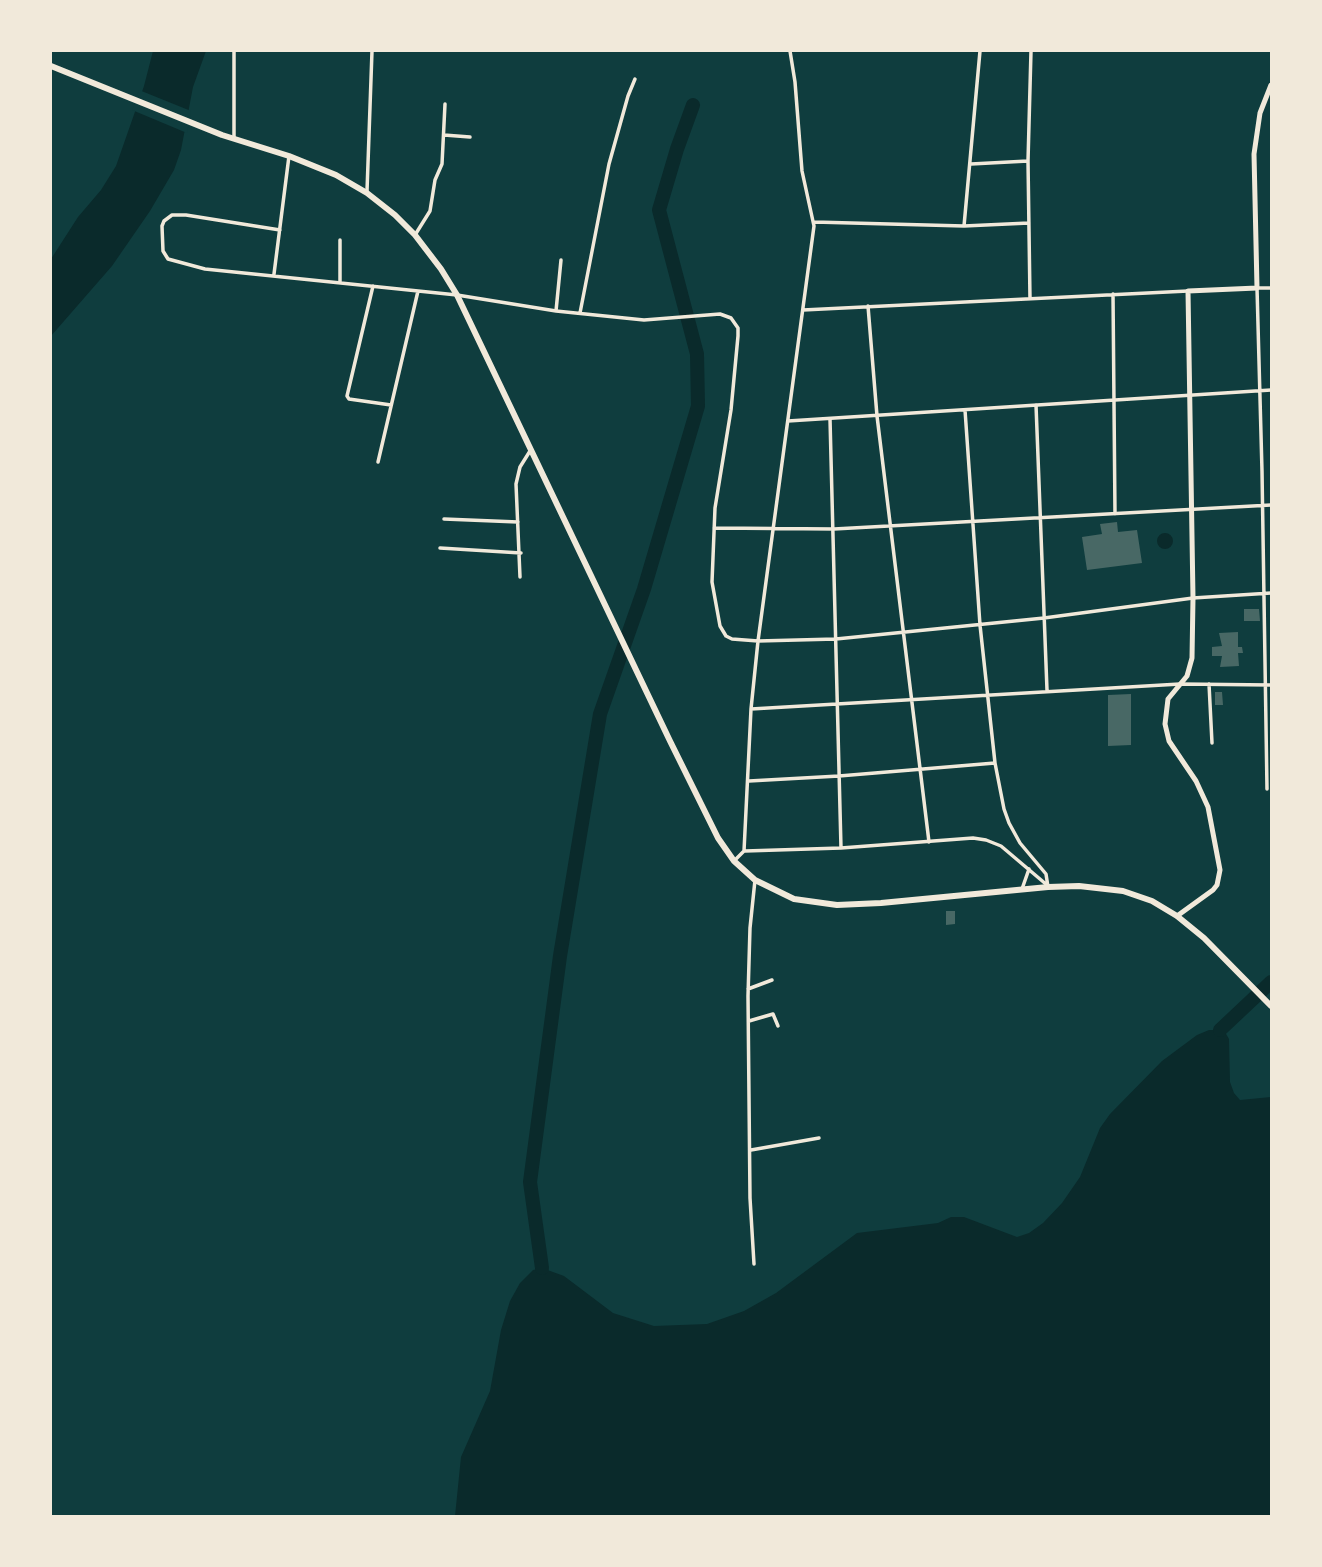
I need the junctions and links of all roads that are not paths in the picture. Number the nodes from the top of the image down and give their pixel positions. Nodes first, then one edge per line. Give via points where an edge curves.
1 (234, 51) edge
2 (372, 51) edge
3 (790, 51) edge
4 (980, 51) edge
5 (1031, 51) edge
6 (51, 66) edge
7 (635, 79) dead end
8 (1271, 85) edge
9 (445, 104) dead end
10 (444, 135) junction
11 (470, 137) dead end
12 (234, 139) junction
13 (289, 156) junction
14 (1028, 161) junction
15 (971, 164) junction
16 (367, 194) junction
17 (814, 222) junction
18 (1029, 223) junction
19 (964, 226) junction
20 (280, 230) junction
21 (415, 235) junction
22 (340, 240) dead end
23 (561, 260) dead end
24 (274, 274) junction
25 (340, 282) junction
26 (373, 286) junction
27 (1257, 288) junction
28 (1271, 288) edge
29 (418, 290) junction
30 (1188, 290) junction
31 (1112, 294) junction
32 (457, 295) junction
33 (1030, 299) junction
34 (868, 306) junction
35 (803, 310) junction
36 (556, 311) junction
37 (580, 313) junction
38 (1271, 390) edge
39 (1260, 391) junction
40 (1191, 396) junction
41 (1112, 400) junction
42 (391, 405) junction
43 (1035, 405) junction
44 (965, 410) junction
45 (877, 416) junction
46 (830, 419) junction
47 (788, 421) junction
48 (531, 450) junction
49 (378, 462) dead end
50 (1262, 505) junction
51 (1271, 505) edge
52 (1192, 510) junction
53 (1115, 514) junction
54 (444, 519) dead end
55 (1040, 519) junction
56 (517, 522) junction
57 (973, 522) junction
58 (890, 526) junction
59 (714, 528) junction
60 (834, 529) junction
61 (772, 530) junction
62 (440, 548) dead end
63 (521, 553) junction
64 (520, 577) dead end
65 (1265, 593) junction
66 (1271, 593) edge
67 (1193, 598) junction
68 (1044, 618) junction
69 (980, 625) junction
70 (903, 633) junction
71 (836, 639) junction
72 (758, 641) junction
73 (1180, 684) junction
74 (1209, 684) junction
75 (1264, 685) junction
76 (1271, 685) edge
77 (1047, 691) junction
78 (988, 694) junction
79 (911, 698) junction
80 (837, 705) junction
81 (751, 709) junction
82 (1269, 722) edge
83 (1212, 743) dead end
84 (995, 763) junction
85 (920, 769) junction
86 (839, 776) junction
87 (749, 780) junction
88 (1267, 789) dead end
89 (929, 842) junction
90 (841, 848) junction
91 (744, 851) junction
92 (734, 861) junction
93 (1030, 869) junction
94 (755, 880) junction
95 (1048, 887) junction
96 (1022, 889) junction
97 (1177, 916) junction
98 (772, 980) dead end
99 (748, 989) junction
100 (1271, 1006) edge
101 (749, 1021) junction
102 (778, 1026) dead end
103 (819, 1138) dead end
104 (751, 1150) junction
105 (754, 1264) dead end

1 - 12 street
2 - 16 street
3 - 17 street via 802,171
4 - 15 street
5 - 14 street
6 - 12 highway
7 - 37 street via 609,164
8 - 27 street via 1260,113 1254,153
9 - 10 street
10 - 11 street
10 - 21 street via 430,211
12 - 13 highway
13 - 16 highway via 336,175
13 - 20 street
14 - 15 street
14 - 18 street
15 - 19 street
16 - 21 highway
17 - 19 street
17 - 35 street
18 - 19 street
18 - 33 street
20 - 24 street
20 - 24 street via 180,214 167,218 162,226 168,259 205,269
21 - 32 highway
22 - 25 street
23 - 36 street
24 - 25 street
25 - 26 street
26 - 29 street
26 - 42 street via 347,397
27 - 28 street
27 - 30 street
27 - 39 street
29 - 32 street
29 - 42 street
30 - 31 street
30 - 40 street
31 - 33 street
31 - 41 street
32 - 36 street
32 - 48 highway
33 - 34 street
34 - 35 street
34 - 45 street
35 - 47 street
36 - 37 street
37 - 59 street via 644,320 726,315 735,322 738,336 731,410
38 - 39 street
39 - 40 street
39 - 50 street
40 - 41 street
40 - 52 street
41 - 43 street
41 - 53 street
42 - 49 street
43 - 44 street
43 - 55 street
44 - 45 street
44 - 57 street
45 - 46 street
45 - 58 street
46 - 47 street
46 - 60 street
47 - 61 street
48 - 56 street via 517,476
48 - 92 highway via 670,741
50 - 51 street
50 - 52 street
50 - 65 street
52 - 53 street
52 - 67 street
53 - 55 street
54 - 56 street
55 - 57 street
55 - 68 street
56 - 63 street
57 - 58 street
57 - 69 street
58 - 60 street
58 - 70 street
59 - 61 street
59 - 72 street via 712,582 720,626 732,639
60 - 61 street
60 - 71 street
61 - 72 street
62 - 63 street
63 - 64 street
65 - 66 street
65 - 67 street
65 - 75 street
67 - 68 street
67 - 73 street via 1192,658
68 - 69 street
68 - 77 street
69 - 70 street
69 - 78 street
70 - 71 street
70 - 79 street
71 - 72 street
71 - 80 street
72 - 81 street
73 - 74 street
73 - 77 street
73 - 97 street via 1168,699 1166,733 1203,793 1220,870 1213,890
74 - 75 street
74 - 83 street
75 - 76 street
75 - 82 street
77 - 78 street
78 - 79 street
78 - 84 street
79 - 80 street
79 - 85 street
80 - 81 street
80 - 86 street
81 - 87 street
82 - 88 street
84 - 85 street
84 - 95 street via 1003,809 1020,843 1046,874
85 - 86 street
85 - 89 street
86 - 87 street
86 - 90 street
87 - 91 street
89 - 90 street
89 - 93 street via 986,840
90 - 91 street
91 - 92 street
92 - 94 highway
93 - 95 street
93 - 96 street
94 - 96 highway via 794,899 837,905
94 - 99 street
95 - 96 highway
95 - 97 highway via 1123,891
97 - 100 highway
98 - 99 street
99 - 101 street
101 - 102 street via 773,1014
101 - 104 street
103 - 104 street
104 - 105 street

